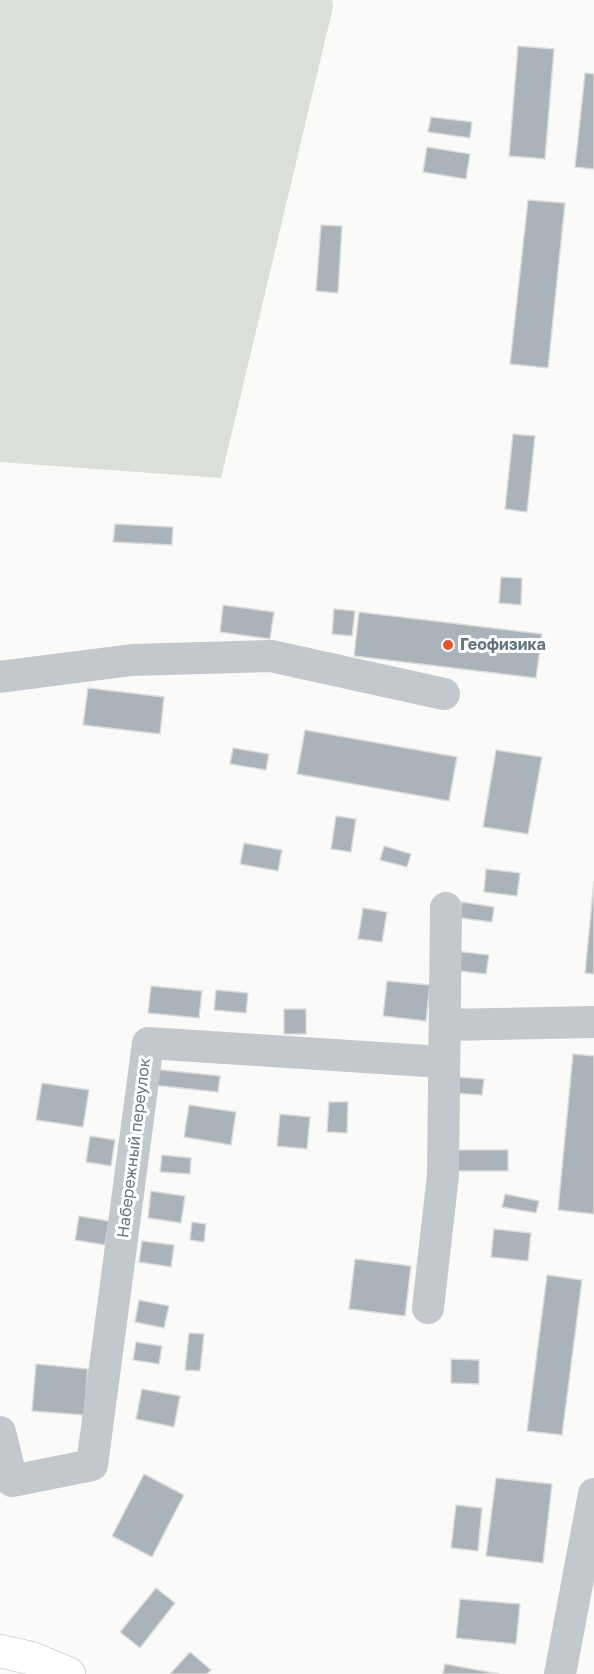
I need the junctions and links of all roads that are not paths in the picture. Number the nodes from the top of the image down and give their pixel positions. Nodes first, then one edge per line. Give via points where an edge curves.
1 (0, 677) edge
2 (444, 694) dead end
3 (446, 908) dead end
4 (594, 1022) edge
5 (446, 1025) junction
6 (442, 1062) junction
7 (428, 1308) dead end
8 (0, 1432) edge
9 (594, 1494) edge
10 (0, 1651) edge
11 (69, 1674) edge
12 (560, 1674) edge

1 - 2 street via 132,660 271,656
3 - 5 street
4 - 5 street
5 - 6 street
6 - 7 street via 443,1175
6 - 8 street, Набережный переулок via 148,1043 92,1465 12,1481
9 - 12 street
10 - 11 main road via 31,1658

